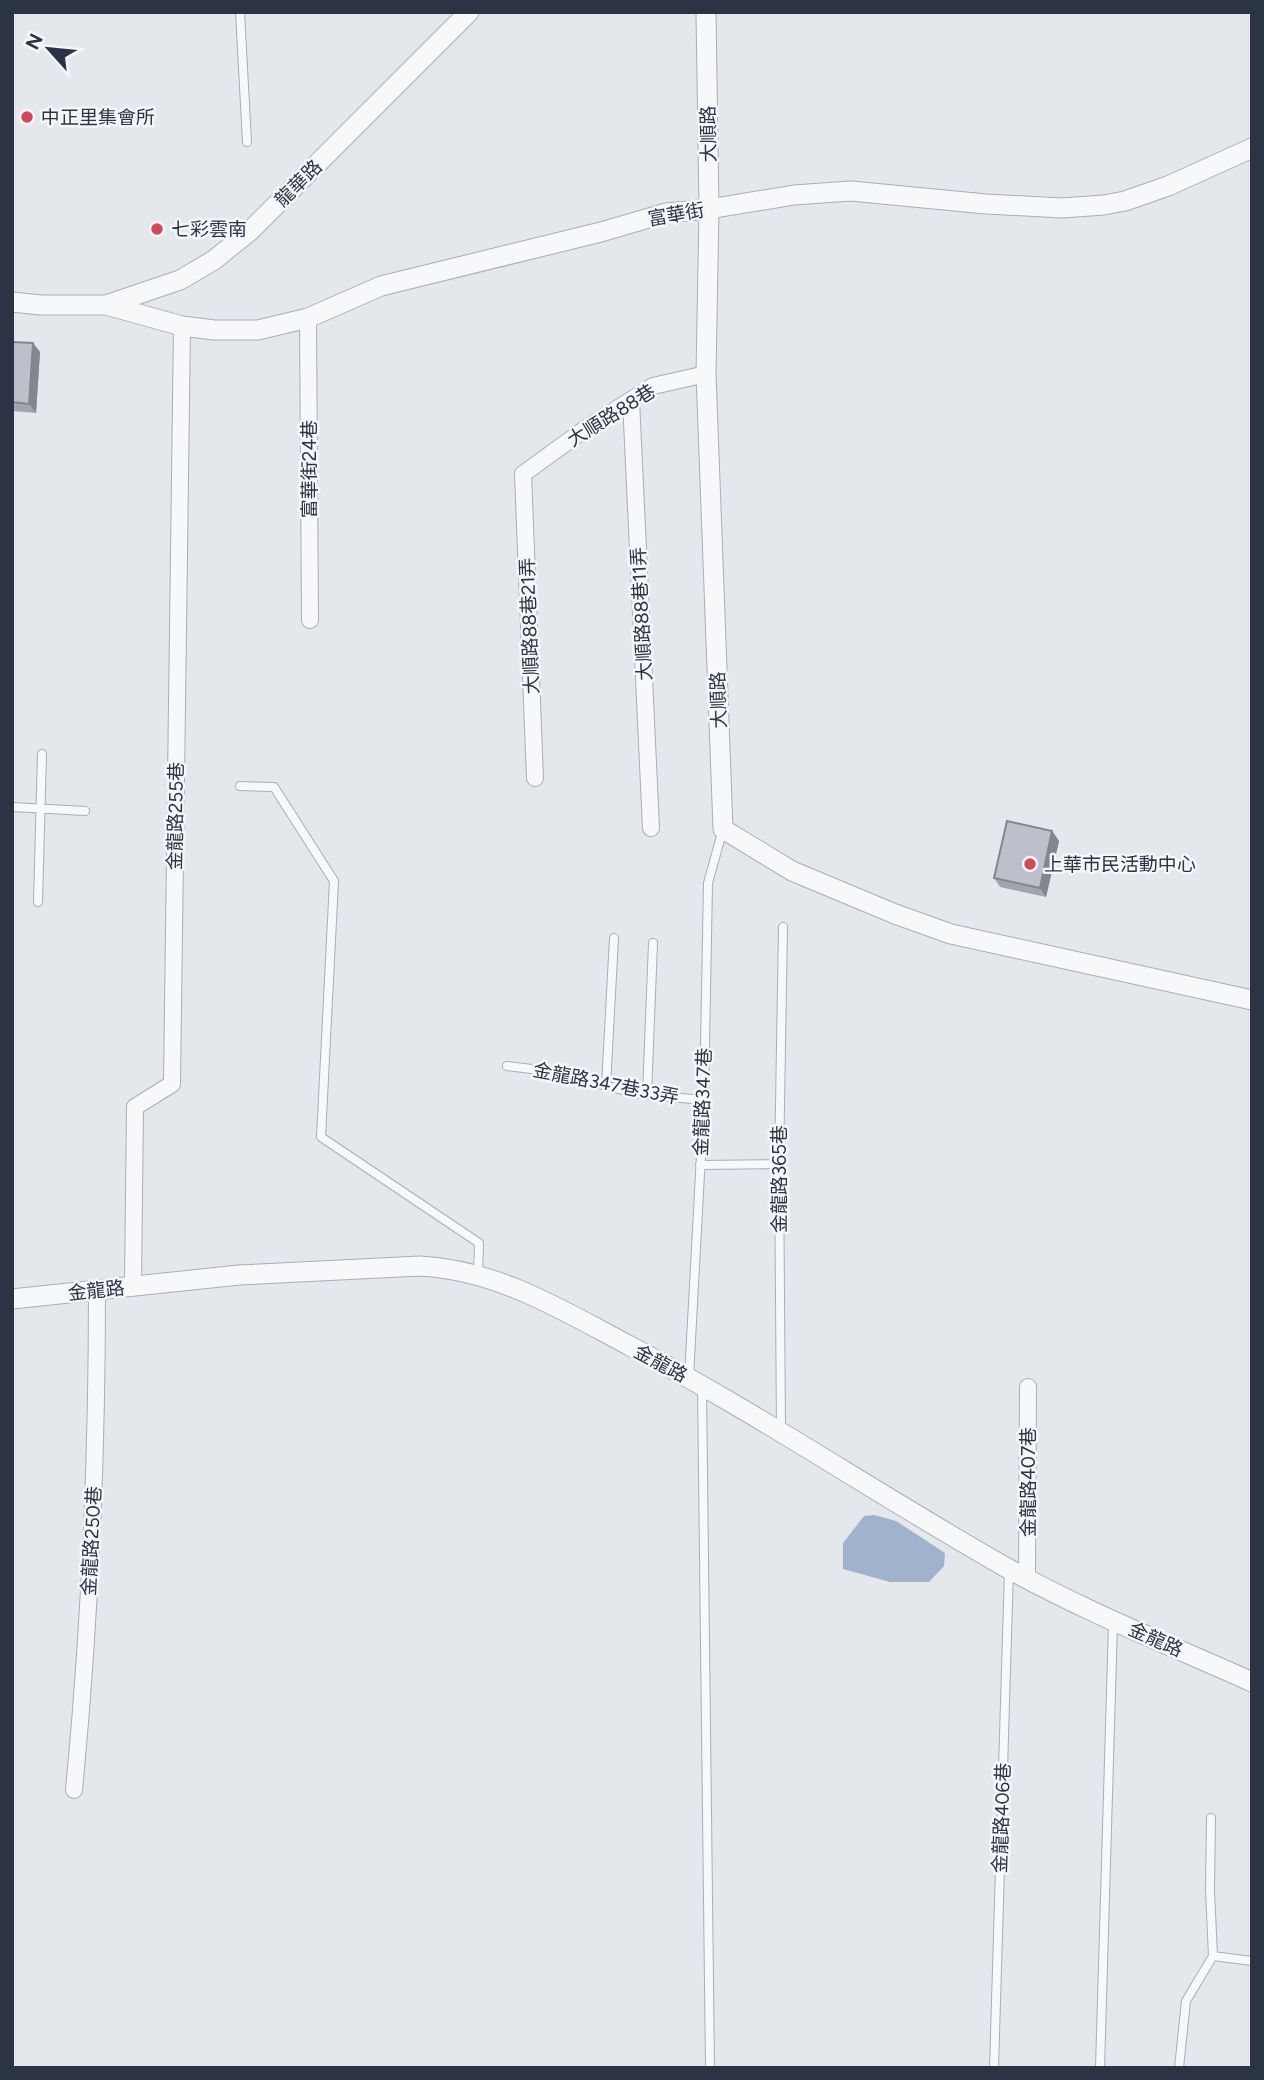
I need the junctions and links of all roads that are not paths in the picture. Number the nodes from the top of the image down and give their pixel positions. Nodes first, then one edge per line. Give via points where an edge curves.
1 (240, 12) edge
2 (470, 12) edge
3 (706, 12) edge
4 (247, 142) dead end
5 (1252, 148) edge
6 (709, 209) junction
7 (12, 302) edge
8 (106, 305) junction
9 (308, 318) junction
10 (182, 326) junction
11 (706, 374) junction
12 (631, 400) junction
13 (523, 474) joint
14 (310, 620) dead end
15 (42, 754) dead end
16 (535, 778) dead end
17 (240, 786) dead end
18 (12, 807) edge
19 (41, 807) junction
20 (85, 811) dead end
21 (651, 828) dead end
22 (723, 829) junction
23 (38, 902) dead end
24 (783, 927) dead end
25 (614, 938) dead end
26 (653, 943) dead end
27 (1252, 1000) edge
28 (507, 1066) dead end
29 (606, 1086) junction
30 (647, 1094) junction
31 (704, 1100) junction
32 (779, 1164) junction
33 (700, 1165) junction
34 (478, 1274) junction
35 (134, 1286) junction
36 (97, 1290) junction
37 (12, 1299) edge
38 (695, 1381) junction
39 (1028, 1387) dead end
40 (781, 1432) junction
41 (1018, 1573) junction
42 (1113, 1620) junction
43 (1252, 1682) edge
44 (74, 1790) dead end
45 (1212, 1818) dead end
46 (1213, 1956) junction
47 (1252, 1961) edge
48 (710, 2068) edge
49 (994, 2068) edge
50 (1100, 2068) edge
51 (1179, 2068) edge

1 - 4 lane
2 - 8 street, 龍華路 via 250,231 214,260 180,280
3 - 6 street, 大順路
5 - 6 street, 富華街 via 1168,186 1104,205 986,204 851,191
6 - 9 street, 富華街 via 666,213 392,283
6 - 11 street, 大順路
7 - 8 street, 龍華路
8 - 10 street, 富華街
9 - 10 street, 富華街 via 258,330
9 - 14 street, 富華街24巷
10 - 35 street, 金龍路255巷 via 172,1084 135,1107
11 - 12 street, 大順路88巷 via 653,386
11 - 22 street, 大順路
12 - 13 street, 大順路88巷
12 - 21 street, 大順路88巷11弄
13 - 16 street, 大順路88巷21弄
15 - 19 lane
17 - 34 lane via 274,787 334,881 321,1138 480,1243
18 - 19 lane
19 - 20 lane
19 - 23 lane
22 - 27 street via 792,871 951,934
22 - 31 lane, 金龍路347巷 via 708,883
24 - 32 lane, 金龍路365巷
25 - 29 lane
26 - 30 lane
28 - 29 lane, 金龍路347巷33弄 via 565,1073
29 - 30 lane, 金龍路347巷33弄
30 - 31 lane, 金龍路347巷33弄
31 - 33 lane, 金龍路347巷
32 - 33 lane
32 - 40 lane, 金龍路365巷
33 - 38 lane, 金龍路347巷
34 - 35 street, 金龍路 via 420,1266 239,1275
34 - 38 street, 金龍路 via 531,1293
35 - 36 street, 金龍路
36 - 37 street, 金龍路
36 - 44 street, 金龍路250巷 via 97,1417
38 - 40 street, 金龍路
38 - 48 lane, 金龍路347巷
39 - 41 street, 金龍路407巷
40 - 41 street, 金龍路
41 - 42 street, 金龍路
41 - 49 lane, 金龍路406巷
42 - 43 street, 金龍路
42 - 50 lane
45 - 46 lane
46 - 47 lane
46 - 51 lane via 1186,2001

